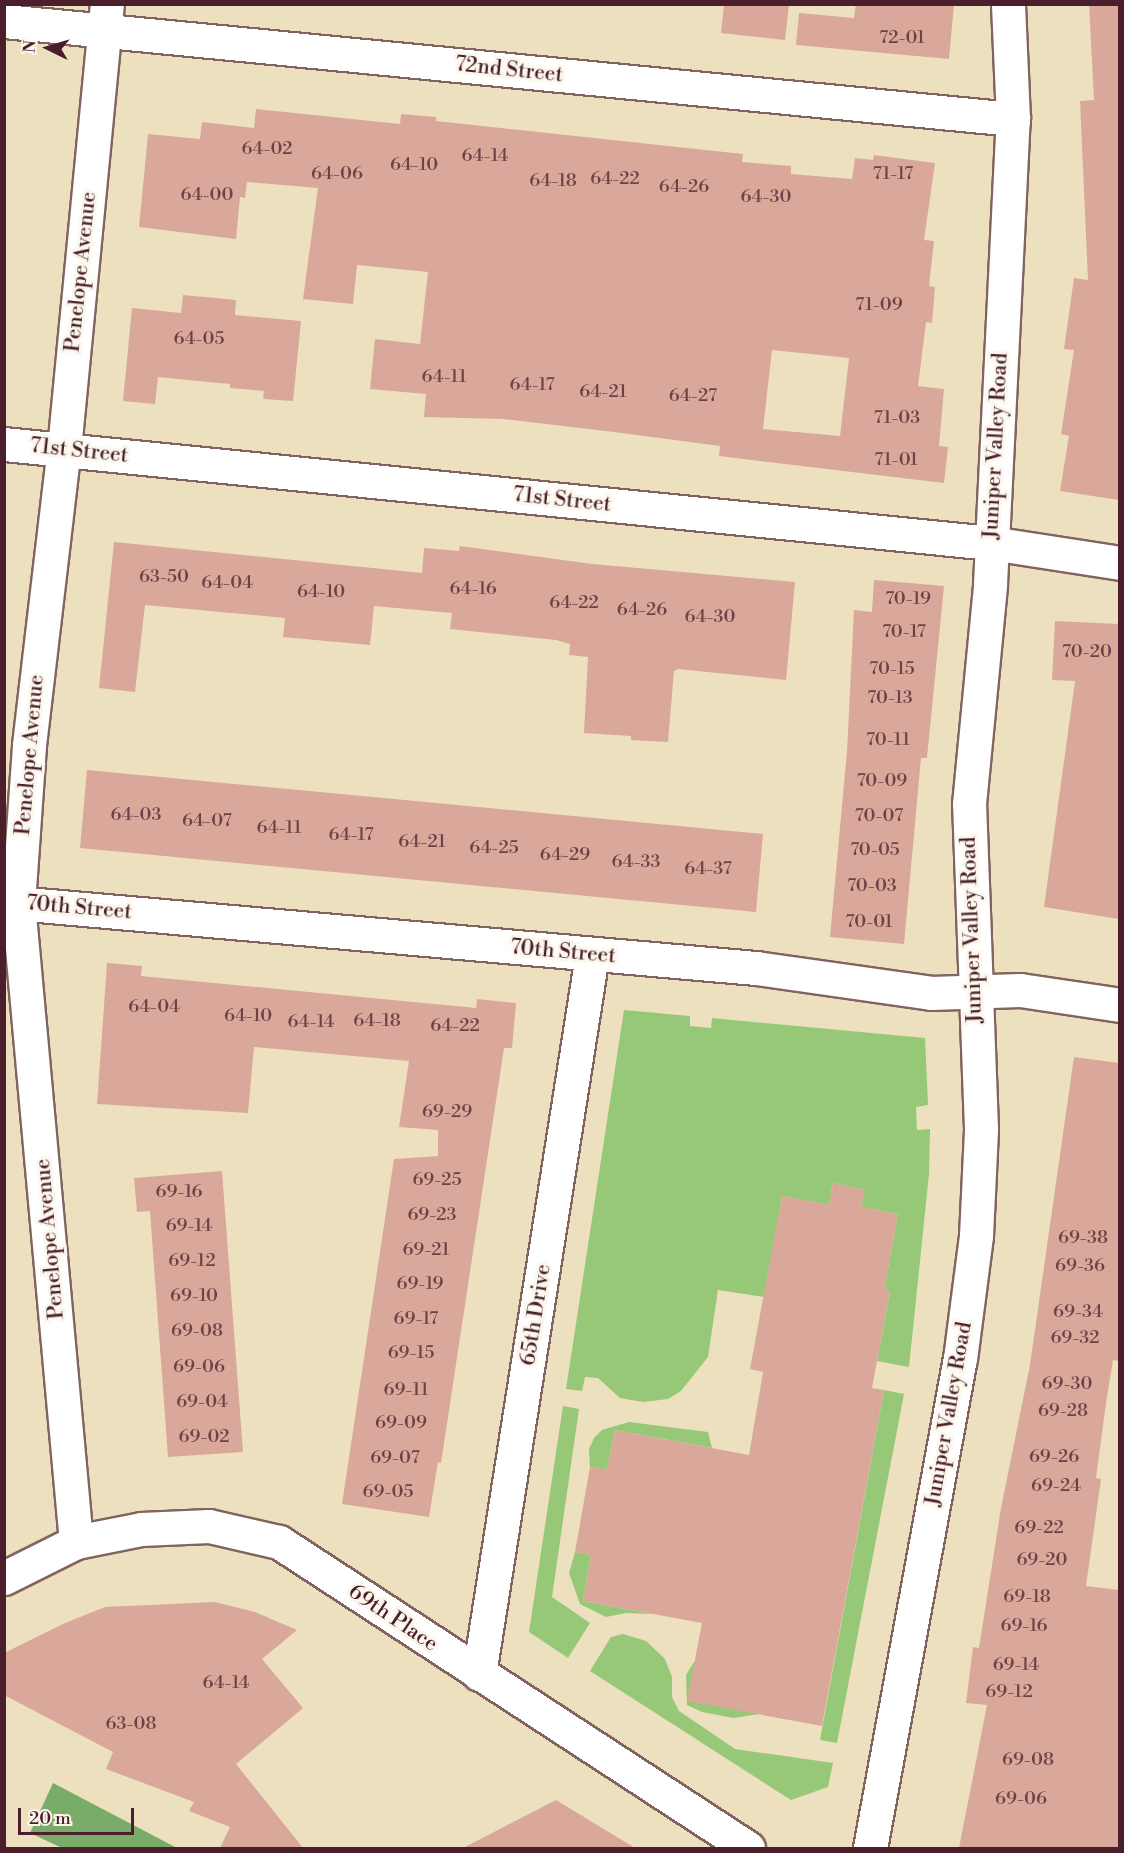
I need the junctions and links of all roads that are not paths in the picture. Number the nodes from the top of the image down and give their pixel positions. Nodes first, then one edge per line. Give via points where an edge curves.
1 (1008, 4) edge
2 (105, 18) edge
3 (4, 21) edge
4 (1013, 119) junction
5 (4, 444) edge
6 (64, 449) junction
7 (991, 543) junction
8 (1119, 563) edge
9 (11, 902) edge
10 (592, 955) junction
11 (974, 991) junction
12 (1119, 1005) edge
13 (76, 1542) junction
14 (4, 1578) edge
15 (479, 1674) junction
16 (748, 1848) edge
17 (870, 1848) edge

1 - 4 street, Juniper Valley Road
2 - 3 street, 72nd Street
2 - 4 street, 72nd Street
2 - 6 street, Penelope Avenue
4 - 7 street, Juniper Valley Road
5 - 6 street, 71st Street
6 - 7 street, 71st Street
6 - 9 street, Penelope Avenue
7 - 8 street, 71st Street
7 - 11 street, Juniper Valley Road via 969,804
9 - 10 street, 70th Street
9 - 13 street, Penelope Avenue
10 - 11 street, 70th Street via 756,968 931,993
10 - 15 street, 65th Drive
11 - 12 street, 70th Street via 1020,990
11 - 17 street, Juniper Valley Road via 981,1129 976,1236 960,1359
13 - 14 street, 69th Place
13 - 15 street, 69th Place via 141,1529 209,1526 279,1542
15 - 16 street, 69th Place

